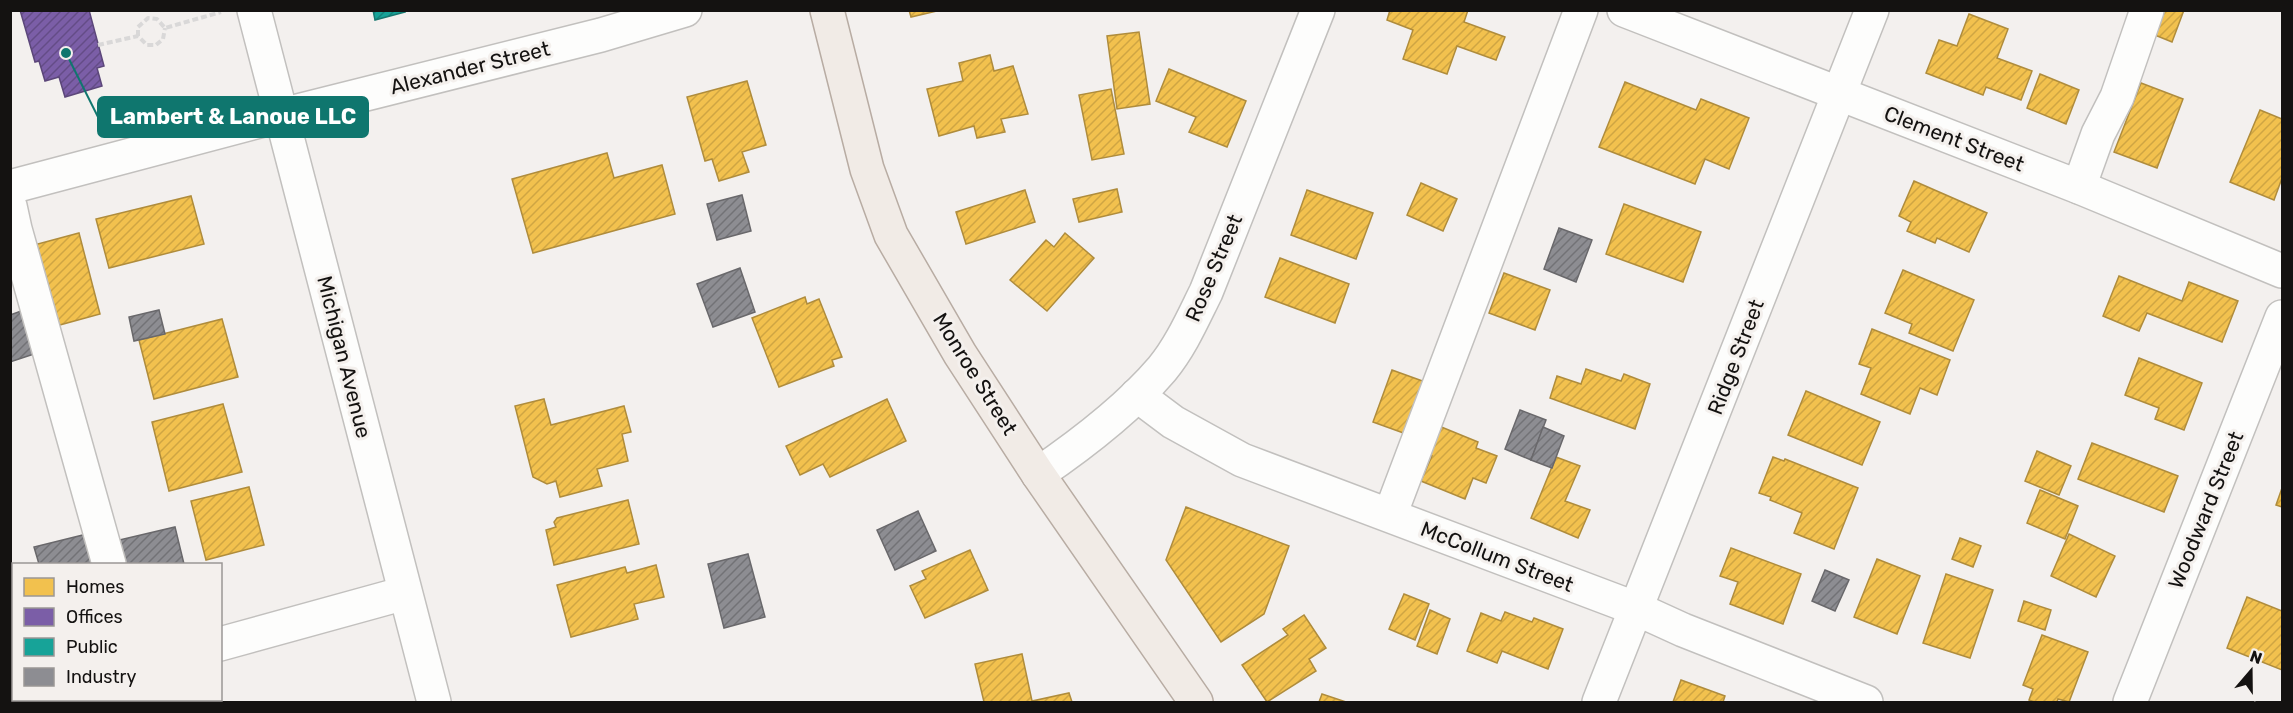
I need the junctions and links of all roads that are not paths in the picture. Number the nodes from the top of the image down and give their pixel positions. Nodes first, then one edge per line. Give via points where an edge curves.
1 (254, 10) edge
2 (685, 10) edge
3 (827, 10) edge
4 (1318, 10) edge
5 (1581, 10) edge
6 (1624, 10) edge
7 (1872, 10) edge
8 (2147, 10) edge
9 (1839, 93) junction
10 (282, 116) junction
11 (10, 187) edge
12 (2079, 187) junction
13 (10, 206) edge
14 (2283, 271) edge
15 (2283, 317) edge
16 (1137, 395) junction
17 (1038, 474) junction
18 (1390, 515) junction
19 (109, 563) edge
20 (405, 593) junction
21 (1637, 609) junction
22 (222, 643) edge
23 (434, 702) edge
24 (1196, 702) edge
25 (1599, 702) edge
26 (1866, 702) edge
27 (2130, 702) edge

1 - 10 street, Michigan Avenue
2 - 10 street, Alexander Street
3 - 17 main road, Monroe Street via 867,170 891,235 960,354
4 - 16 street, Rose Street via 1206,292 1163,367
5 - 18 street
6 - 9 street, Clement Street
7 - 9 street, Ridge Street
8 - 12 street
9 - 12 street, Clement Street
9 - 21 street, Ridge Street
10 - 11 street, Alexander Street
10 - 20 street, Michigan Avenue
12 - 14 street, Clement Street
13 - 19 street
15 - 27 street, Woodward Street
16 - 17 street, Rose Street
16 - 18 street, McCollum Street via 1173,422 1242,460
17 - 24 main road, Monroe Street
18 - 21 street, McCollum Street
20 - 22 street
20 - 23 street, Michigan Avenue
21 - 25 street, Ridge Street
21 - 26 street, McCollum Street

